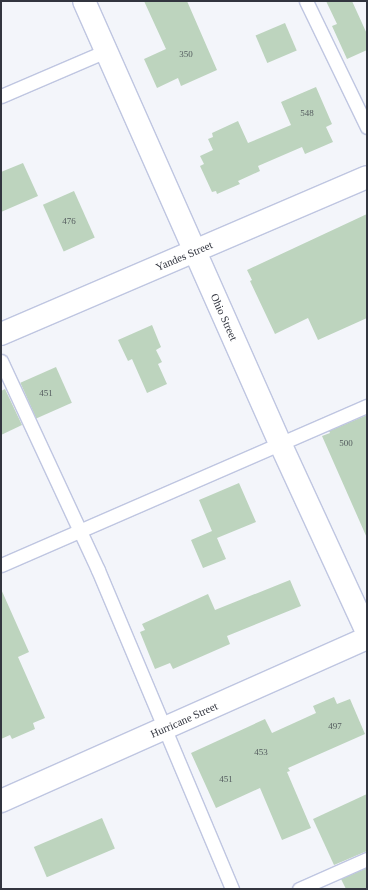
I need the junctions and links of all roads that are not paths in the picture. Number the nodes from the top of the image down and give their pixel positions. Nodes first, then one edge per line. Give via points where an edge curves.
1 (84, 1) edge
2 (306, 1) edge
3 (106, 51) junction
4 (1, 96) edge
5 (367, 127) edge
6 (367, 177) edge
7 (194, 251) junction
8 (1, 334) edge
9 (1, 361) edge
10 (367, 406) edge
11 (280, 443) junction
12 (79, 530) junction
13 (1, 565) edge
14 (367, 632) edge
15 (367, 638) edge
16 (164, 729) junction
17 (1, 801) edge
18 (367, 859) edge
19 (232, 889) edge
20 (299, 889) edge

1 - 3 street, Ohio Street
2 - 5 lane
3 - 4 lane
3 - 7 street, Ohio Street
6 - 7 street, Yandes Street
7 - 8 street, Yandes Street
7 - 11 street, Ohio Street
9 - 12 lane
10 - 11 lane
11 - 12 lane
11 - 14 street, Ohio Street
12 - 13 lane
12 - 16 lane
15 - 16 street, Hurricane Street
16 - 17 street, Hurricane Street
16 - 19 lane
18 - 20 lane

